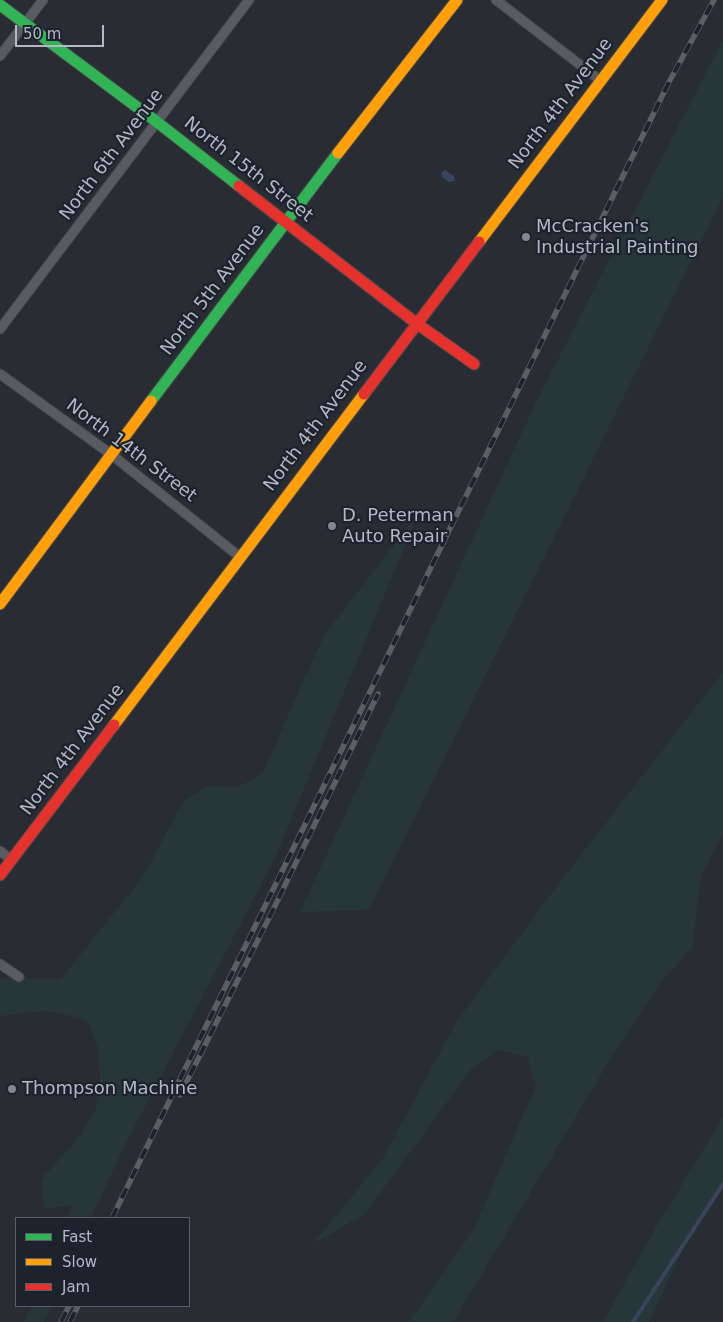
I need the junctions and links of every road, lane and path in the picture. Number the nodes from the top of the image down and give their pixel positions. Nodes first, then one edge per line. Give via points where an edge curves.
1 (43, 0) edge
2 (249, 0) edge
3 (457, 0) edge
4 (496, 0) edge
5 (662, 0) edge
6 (0, 5) edge
7 (25, 23) junction
8 (0, 56) edge
9 (601, 81) junction
10 (157, 122) junction
11 (286, 221) junction
12 (416, 323) junction
13 (0, 329) edge
14 (474, 364) dead end
15 (0, 374) edge
16 (112, 455) junction
17 (240, 557) junction
18 (0, 604) edge
19 (0, 851) edge
20 (12, 860) junction
21 (0, 875) edge
22 (0, 964) edge
23 (19, 977) dead end

1 - 7 street
2 - 10 street, North 6th Avenue
3 - 11 street, North 5th Avenue
4 - 9 street
5 - 9 street, North 4th Avenue
6 - 7 street, North 15th Street
7 - 8 street
7 - 10 street, North 15th Street
9 - 12 street, North 4th Avenue
10 - 11 street, North 15th Street
10 - 13 street, North 6th Avenue
11 - 12 street, North 15th Street
11 - 16 street, North 5th Avenue
12 - 14 street, North 15th Street
12 - 17 street, North 4th Avenue
15 - 16 street, North 14th Street
16 - 17 street, North 14th Street
16 - 18 street, North 5th Avenue
17 - 20 street, North 4th Avenue
19 - 20 street
20 - 21 street, North 4th Avenue
22 - 23 street

